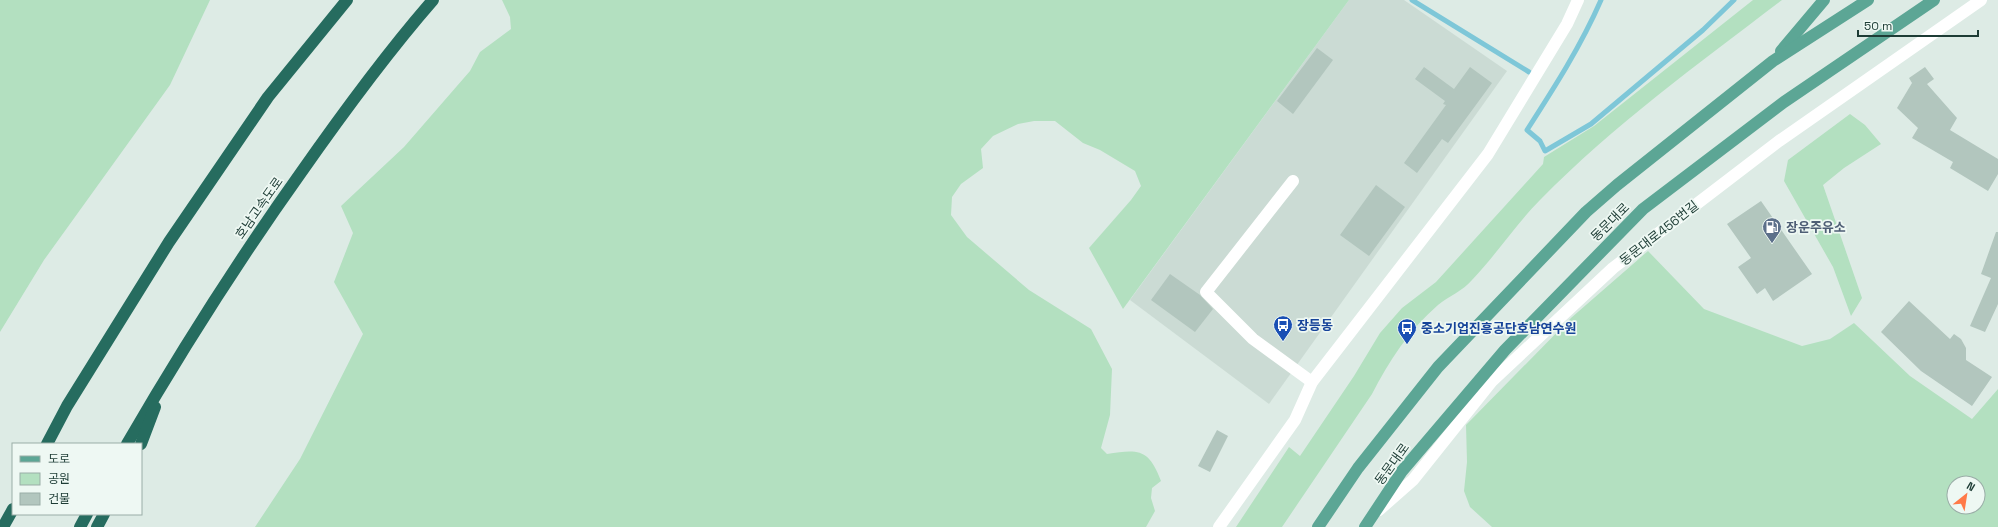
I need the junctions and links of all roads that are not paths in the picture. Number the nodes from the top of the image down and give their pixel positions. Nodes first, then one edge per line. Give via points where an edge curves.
1 (347, 0) edge
2 (433, 0) edge
3 (1578, 0) edge
4 (1824, 0) edge
5 (1868, 0) edge
6 (1932, 0) edge
7 (1982, 0) edge
8 (1773, 61) junction
9 (1294, 181) dead end
10 (169, 371) junction
11 (1312, 382) junction
12 (48, 443) edge
13 (128, 443) edge
14 (141, 443) edge
15 (12, 511) edge
16 (1376, 512) junction
17 (86, 515) edge
18 (103, 515) edge
19 (4, 527) edge
20 (80, 527) edge
21 (97, 527) edge
22 (1219, 527) edge
23 (1318, 527) edge
24 (1365, 527) edge

1 - 12 highway via 268,97 169,242 67,406
2 - 10 highway, 호남고속도로 via 338,120 245,252
3 - 11 street via 1567,24 1488,154
4 - 8 main road
5 - 8 main road, 동문대로
6 - 16 main road, 동문대로 via 1784,102 1643,209 1505,350 1402,471
7 - 16 street, 동문대로456번길 via 1779,141 1613,268 1492,381 1413,480
8 - 23 main road, 동문대로 via 1616,185 1586,212 1438,367 1358,468
9 - 11 street via 1206,292 1253,339
10 - 13 highway, 호남고속도로
10 - 14 highway
11 - 22 street via 1295,420
15 - 19 highway
16 - 24 main road, 동문대로
17 - 20 highway
18 - 21 highway

